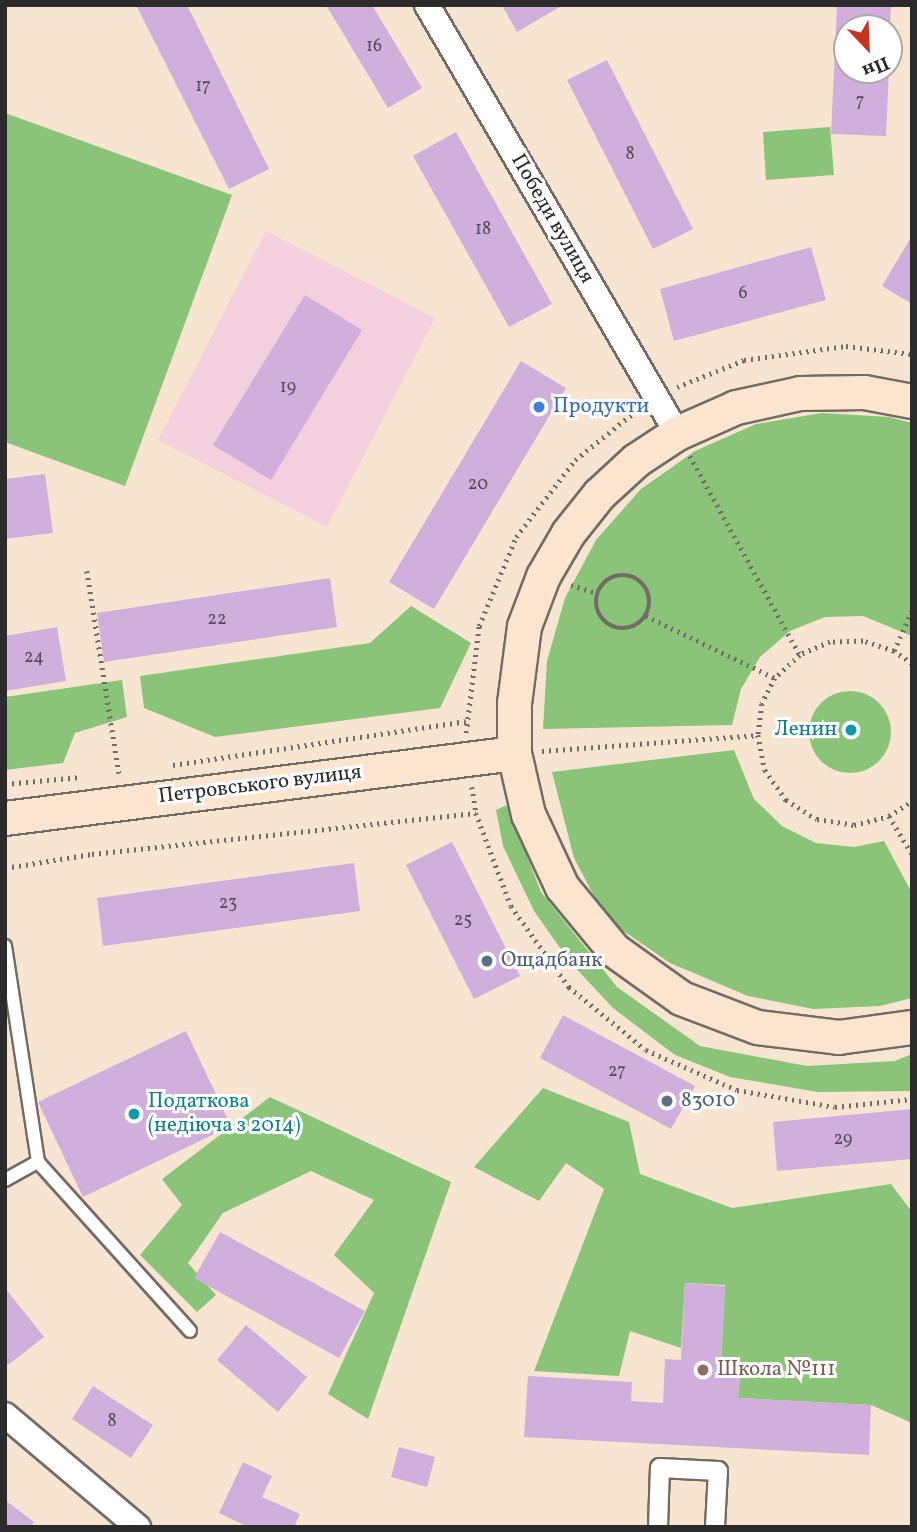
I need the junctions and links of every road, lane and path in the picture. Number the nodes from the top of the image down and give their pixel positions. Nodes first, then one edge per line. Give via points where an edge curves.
1 (427, 5) edge
2 (912, 354) edge
3 (655, 396) junction
4 (912, 401) edge
5 (677, 433) junction
6 (87, 571) dead end
7 (912, 610) edge
8 (646, 616) junction
9 (894, 652) junction
10 (800, 655) junction
11 (912, 664) edge
12 (775, 678) junction
13 (466, 721) junction
14 (758, 735) junction
15 (514, 753) junction
16 (468, 761) junction
17 (159, 767) dead end
18 (133, 771) dead end
19 (119, 773) junction
20 (107, 774) dead end
21 (94, 775) dead end
22 (5, 784) edge
23 (912, 801) edge
24 (475, 813) junction
25 (890, 816) junction
26 (5, 818) edge
27 (912, 854) edge
28 (5, 868) edge
29 (5, 946) edge
30 (912, 1027) edge
31 (912, 1099) edge
32 (38, 1162) junction
33 (5, 1180) edge
34 (190, 1331) dead end
35 (5, 1415) edge
36 (138, 1527) edge
37 (658, 1527) edge
38 (715, 1527) edge

1 - 3 street, Победи вулиця
2 - 3 path via 846,345 744,360
3 - 5 street, Победи вулиця
3 - 13 path via 575,460 516,537 480,626
4 - 5 main road via 864,392 800,393 736,407
5 - 10 path
5 - 15 main road via 636,460 599,494 568,533 543,576 524,626 514,679
6 - 19 path
7 - 9 path
8 - 8 path via 650,600 642,582 625,575 602,584 596,603 609,625 632,628
8 - 12 path
9 - 10 path via 852,641 830,642
9 - 11 path
10 - 12 path
12 - 14 path via 762,704
13 - 16 path
13 - 17 path
14 - 15 path
14 - 25 path via 765,770 786,800 817,819 853,825
15 - 16 main road, Петровського вулиця
15 - 30 main road via 528,814 562,887 614,950 681,998 757,1027 838,1037
16 - 24 path
16 - 26 main road, Петровського вулиця
18 - 19 path
19 - 20 path
21 - 22 path
23 - 25 path
24 - 28 path via 92,854
24 - 31 path via 511,906 554,967 569,987 646,1050 737,1090 835,1107
25 - 27 path
29 - 32 lane
32 - 33 lane
32 - 34 lane
35 - 36 street
37 - 38 street via 660,1468 718,1471

